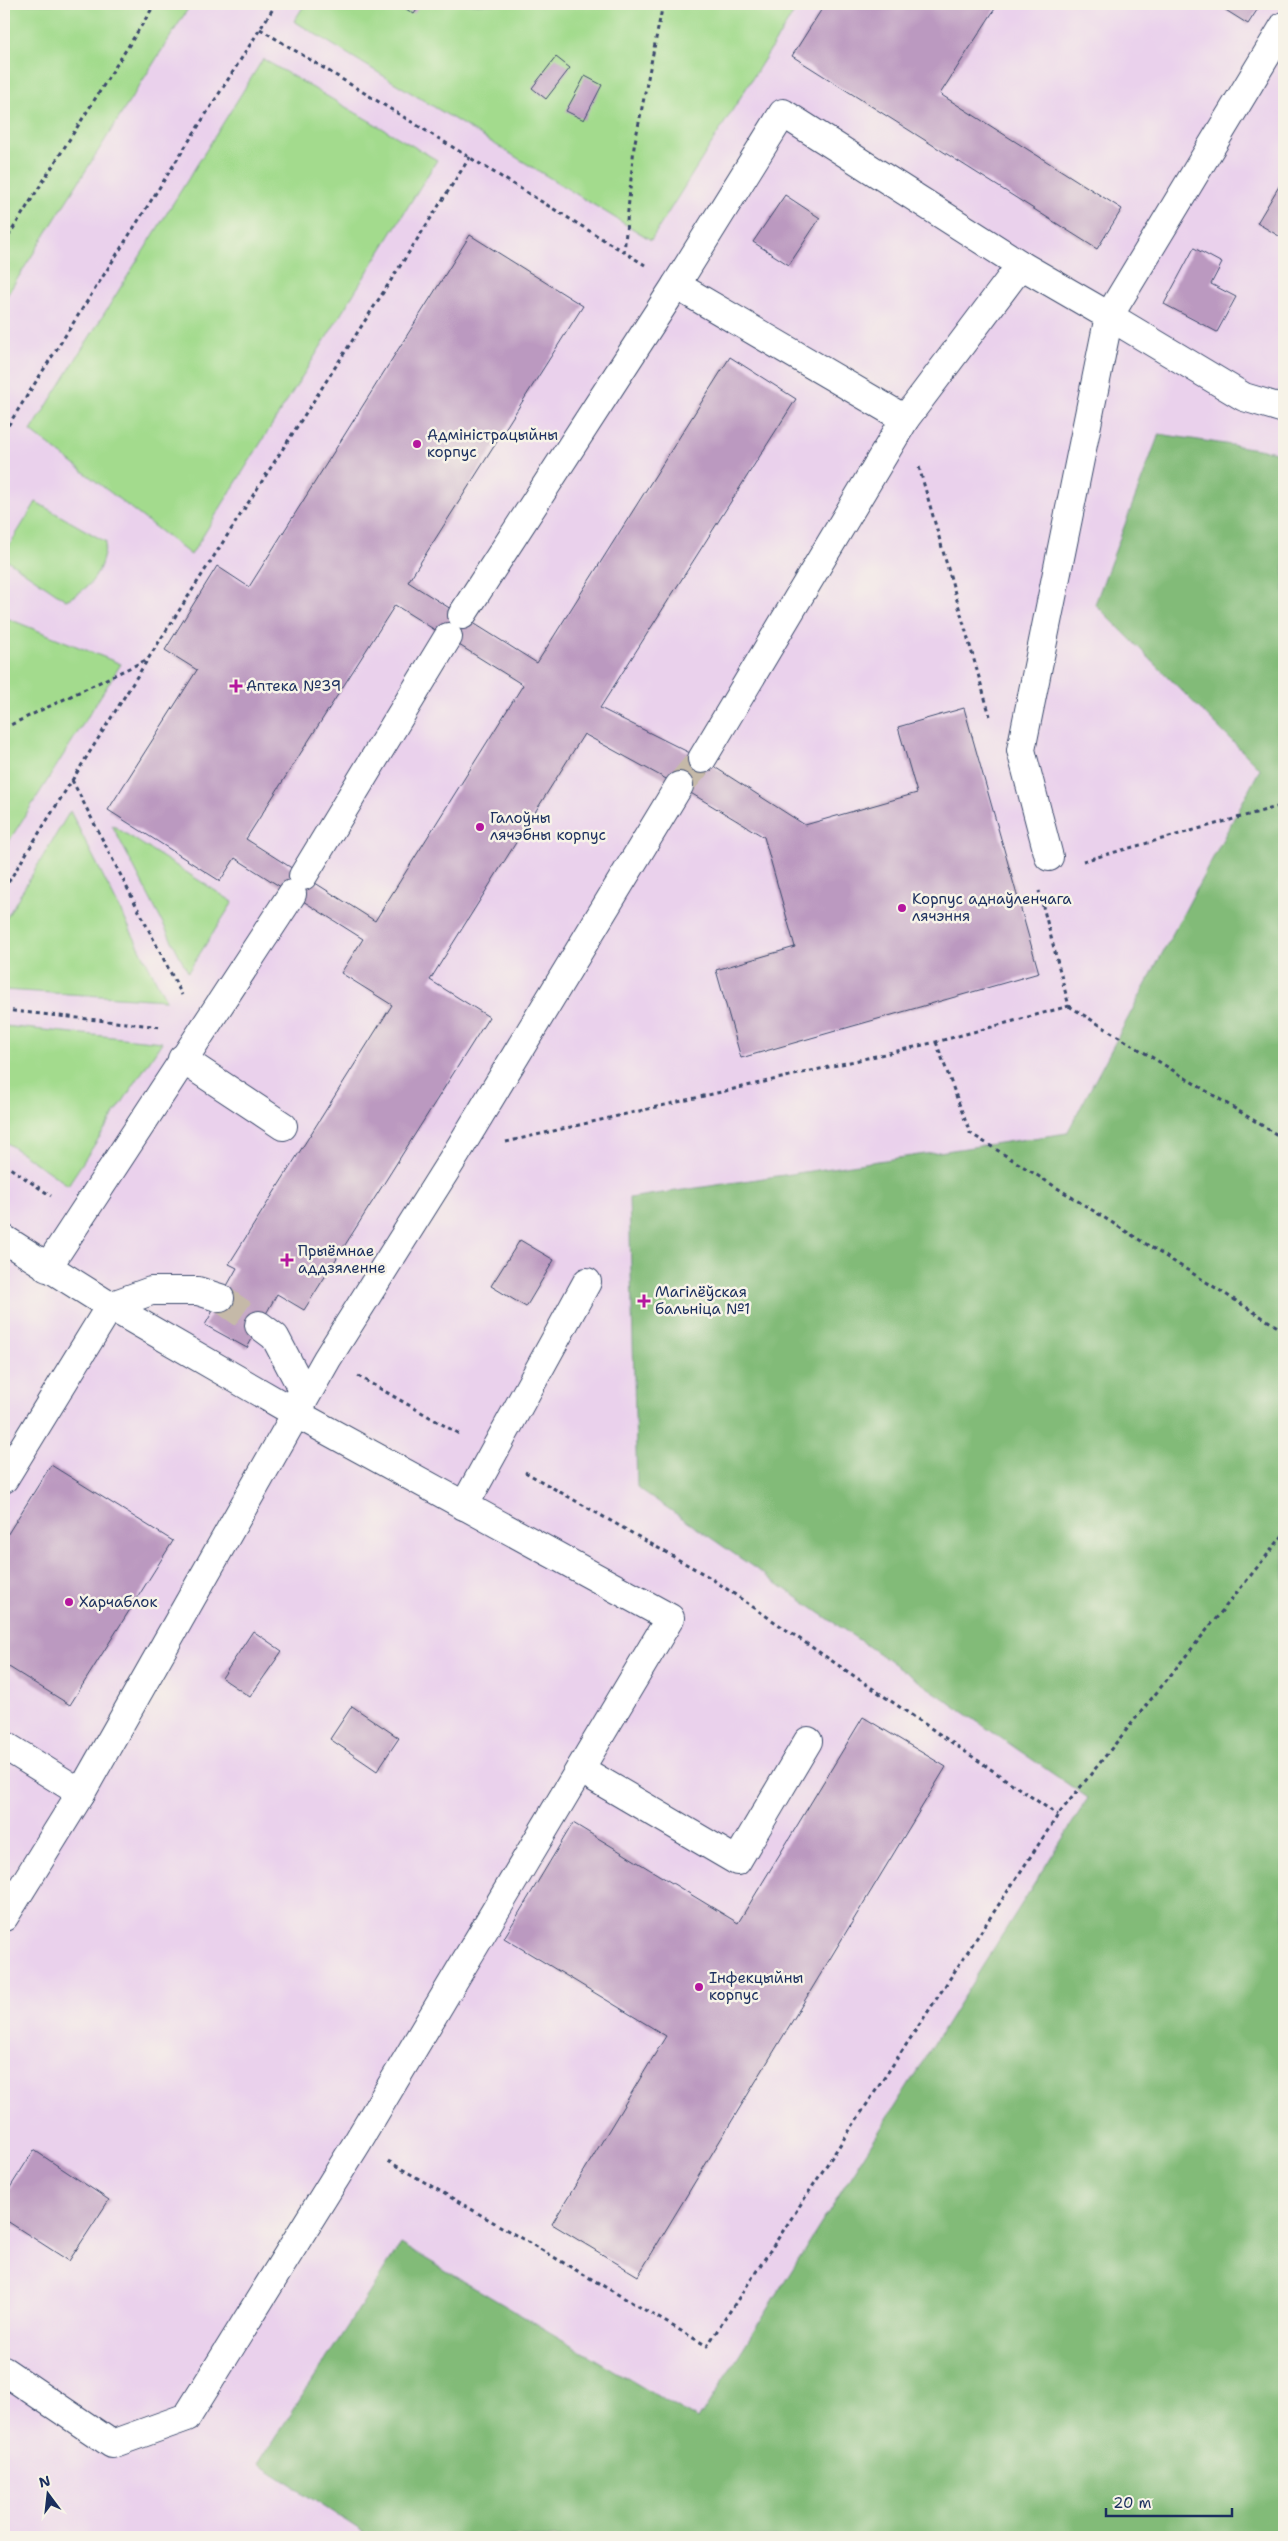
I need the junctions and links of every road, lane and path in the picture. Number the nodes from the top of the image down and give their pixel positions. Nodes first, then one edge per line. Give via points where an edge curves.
1 (155, 4) edge
2 (276, 4) edge
3 (663, 4) edge
4 (1284, 26) edge
5 (260, 29) junction
6 (470, 158) junction
7 (4, 243) edge
8 (624, 253) junction
9 (1021, 265) junction
10 (676, 285) junction
11 (1109, 316) junction
12 (1284, 409) edge
13 (905, 419) junction
14 (4, 432) edge
15 (148, 659) junction
16 (991, 722) dead end
17 (4, 728) edge
18 (702, 758) tunnel mouth
19 (72, 780) junction
20 (679, 786) tunnel mouth
21 (1284, 805) edge
22 (1061, 860) joint
23 (1037, 884) dead end
24 (4, 889) edge
25 (1068, 1006) junction
26 (4, 1010) edge
27 (200, 1031) junction
28 (936, 1042) junction
29 (182, 1059) junction
30 (283, 1126) dead end
31 (1284, 1139) edge
32 (456, 1154) junction
33 (4, 1164) edge
34 (81, 1215) junction
35 (4, 1239) edge
36 (47, 1268) junction
37 (587, 1282) dead end
38 (220, 1298) tunnel mouth
39 (110, 1306) junction
40 (260, 1325) tunnel mouth
41 (1284, 1331) edge
42 (327, 1359) junction
43 (297, 1414) junction
44 (493, 1454) junction
45 (4, 1479) edge
46 (464, 1506) junction
47 (1284, 1534) edge
48 (808, 1742) dead end
49 (4, 1746) edge
50 (580, 1769) junction
51 (81, 1793) junction
52 (1058, 1815) junction
53 (4, 1916) edge
54 (357, 2143) junction
55 (4, 2371) edge

1 - 7 path
2 - 5 path
3 - 8 path via 634,147
4 - 11 lane
5 - 6 path
5 - 14 path
6 - 8 path
6 - 15 path
8 - 10 path
9 - 10 lane via 783,113
9 - 11 lane
9 - 13 lane
10 - 13 lane
10 - 27 lane via 455,626 298,885
11 - 12 lane via 1244,397
11 - 22 lane via 1021,750
13 - 16 path
13 - 18 lane
15 - 17 path
15 - 19 path
19 - 24 path
19 - 27 path
20 - 32 lane
21 - 22 path
23 - 25 path
25 - 28 path
25 - 31 path
26 - 27 path
27 - 29 lane
28 - 32 path
28 - 41 path via 970,1133
29 - 30 lane
29 - 34 lane
32 - 42 lane
33 - 34 path
34 - 36 lane
35 - 36 lane
36 - 39 lane
37 - 44 lane
38 - 39 lane via 198,1291 152,1291
39 - 43 lane
39 - 45 lane
40 - 43 lane via 275,1337 298,1381 302,1394
42 - 43 lane
42 - 44 path
43 - 46 lane
43 - 51 lane
44 - 46 lane
44 - 52 path via 709,1577
46 - 50 lane via 670,1618
47 - 52 path
48 - 50 lane via 737,1861
49 - 51 lane
50 - 54 lane
51 - 53 lane
52 - 54 path via 707,2346
54 - 55 lane via 187,2417 112,2444

